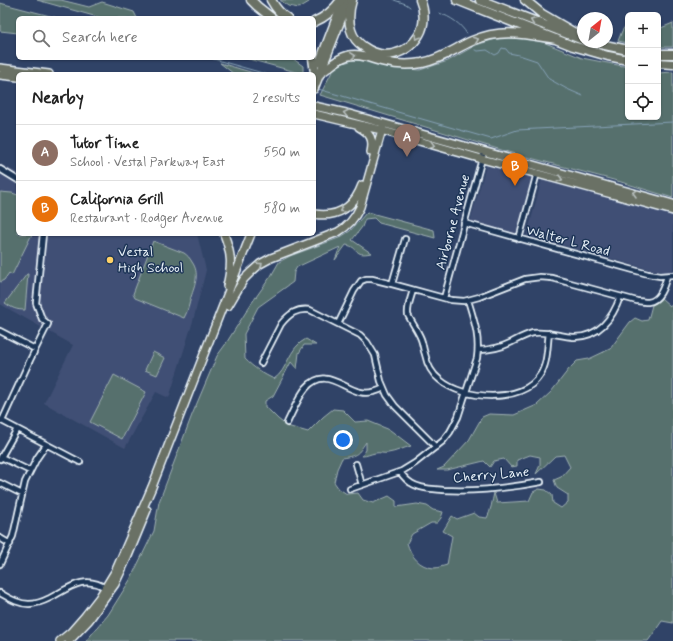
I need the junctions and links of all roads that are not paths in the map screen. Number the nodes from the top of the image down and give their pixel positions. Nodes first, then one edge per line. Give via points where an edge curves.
1 (251, 0) edge
2 (271, 0) edge
3 (342, 0) edge
4 (350, 0) edge
5 (420, 0) edge
6 (457, 0) edge
7 (480, 0) edge
8 (525, 0) edge
9 (270, 16) edge
10 (283, 16) edge
11 (316, 21) edge
12 (577, 34) edge
13 (577, 38) edge
14 (556, 39) junction
15 (613, 47) edge
16 (625, 49) edge
17 (661, 54) edge
18 (673, 54) edge
19 (625, 59) edge
20 (313, 60) edge
21 (661, 64) edge
22 (673, 64) edge
23 (0, 68) edge
24 (33, 72) edge
25 (316, 72) edge
26 (316, 74) edge
27 (0, 75) edge
28 (16, 77) edge
29 (316, 106) edge
30 (316, 114) edge
31 (350, 122) junction
32 (380, 126) junction
33 (398, 135) junction
34 (375, 145) junction
35 (483, 155) junction
36 (0, 169) edge
37 (538, 174) junction
38 (16, 179) edge
39 (673, 204) edge
40 (673, 211) edge
41 (316, 214) edge
42 (464, 223) junction
43 (43, 236) edge
44 (225, 236) edge
45 (250, 236) edge
46 (255, 236) edge
47 (405, 239) dead end
48 (519, 239) junction
49 (673, 275) edge
50 (667, 276) junction
51 (392, 284) junction
52 (413, 290) junction
53 (620, 296) junction
54 (444, 298) junction
55 (468, 300) junction
56 (226, 306) junction
57 (338, 324) junction
58 (0, 331) edge
59 (548, 333) junction
60 (35, 349) junction
61 (478, 350) junction
62 (261, 363) dead end
63 (384, 388) junction
64 (466, 393) junction
65 (1, 420) edge
66 (286, 423) dead end
67 (17, 429) junction
68 (46, 444) junction
69 (436, 447) junction
70 (1, 458) edge
71 (80, 462) dead end
72 (356, 464) dead end
73 (30, 471) junction
74 (400, 472) junction
75 (541, 482) dead end
76 (0, 483) edge
77 (362, 485) junction
78 (350, 489) dead end
79 (22, 494) junction
80 (0, 538) edge
81 (10, 544) junction
82 (0, 564) edge
83 (108, 589) junction
84 (0, 593) edge
85 (60, 641) edge
86 (69, 641) edge

1 - 9 highway
2 - 10 highway
3 - 11 highway via 333,11
3 - 26 main road
5 -> 4 highway via 424,15 421,32 409,48 386,55 368,50 354,37 349,20
4 - 26 main road
6 - 14 highway
13 -> 7 highway
8 - 12 highway via 542,14
14 - 19 highway via 592,52
26 -> 14 highway via 346,56 362,55 396,64 412,64 444,56 471,42 497,34 521,33
15 - 16 highway
17 - 18 highway
20 - 25 highway
21 - 22 highway
23 - 24 main road
27 - 28 main road
32 -> 29 main road via 346,113
30 - 31 main road
31 - 32 main road
31 - 34 main road via 368,132
32 - 33 main road
32 - 34 main road
32 - 35 main road
33 - 34 main road via 386,138
33 -> 35 main road
34 -> 41 main road via 362,186 353,202 336,213
56 -> 34 main road via 244,279 260,264 338,232 351,222 360,207
35 - 37 main road
39 -> 35 main road
35 - 42 street, Airborne Avenue
36 - 38 street
37 -> 40 main road
37 - 48 street
42 - 48 street, Walter L Road
42 - 54 street, Airborne Avenue
43 - 60 street via 36,303 42,319 48,324
44 - 56 main road via 231,268
45 - 56 main road
46 - 56 main road
47 - 51 street
48 - 50 street, Walter L Road via 648,274
49 - 50 street, Walter L Road
50 - 53 street via 659,295 651,301 637,301
51 - 52 street
51 - 57 street via 372,279 366,279 359,284
52 - 54 street
52 - 64 street via 407,312 422,341 427,363 440,380
53 - 55 street via 540,277 525,279
53 - 59 street via 611,316 587,336 573,337
54 - 55 street
55 - 61 street via 476,327
56 - 83 main road via 128,556 120,574
57 - 62 street via 310,310 292,312 281,324
57 - 63 street via 360,335 367,342 375,355
58 - 60 street
59 - 61 street via 524,335 504,346
59 - 64 street via 544,369 533,384 506,395 484,396
60 - 65 street
61 - 64 street
63 - 66 street via 361,392 333,380 317,380 305,389
63 - 69 street via 395,406
64 - 69 street via 454,427
65 - 67 street
67 - 68 street
67 - 70 street
68 - 71 street
68 - 73 street
69 - 74 street
70 - 73 street
72 - 77 street
73 - 79 street
74 - 75 street, Cherry Lane via 411,483 439,490 489,490
74 - 77 street
76 - 79 street
77 - 78 street
79 - 81 street
80 - 81 street
81 - 82 street
83 - 84 street via 92,582 79,583 44,600 29,604
83 - 85 main road via 75,628
83 - 86 main road via 89,620

